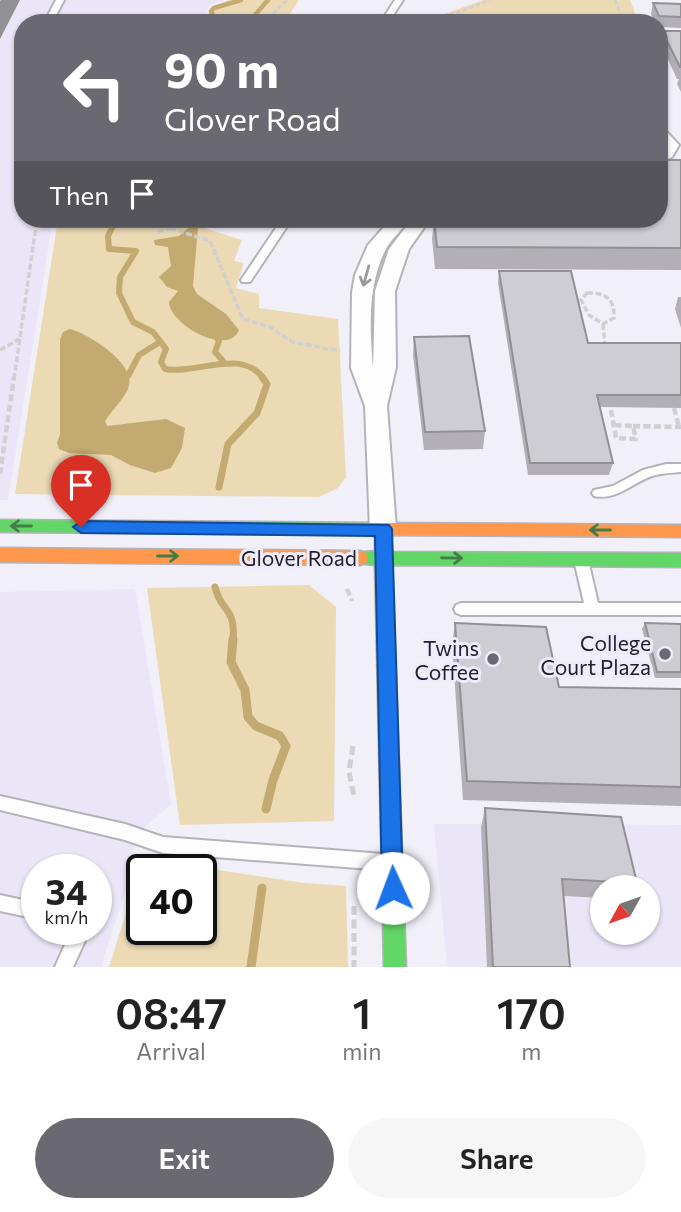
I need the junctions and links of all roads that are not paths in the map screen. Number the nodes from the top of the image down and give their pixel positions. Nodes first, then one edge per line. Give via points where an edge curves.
1 (282, 228) edge
2 (393, 228) edge
3 (414, 228) edge
4 (246, 280) dead end
5 (376, 407) junction
6 (681, 468) edge
7 (598, 493) dead end
8 (681, 517) edge
9 (0, 526) edge
10 (383, 529) junction
11 (674, 531) edge
12 (0, 555) edge
13 (384, 557) junction
14 (581, 560) junction
15 (681, 560) edge
16 (461, 608) dead end
17 (592, 608) junction
18 (681, 609) edge
19 (0, 803) edge
20 (392, 862) junction
21 (0, 903) edge
22 (21, 908) edge
23 (74, 945) edge
24 (64, 967) edge
25 (395, 967) edge

1 - 4 lane
2 -> 5 street via 378,245 362,292 362,368
3 - 5 street via 399,249 385,291 385,366
5 - 10 street
6 - 7 lane via 661,468 613,492
8 - 11 lane
10 -> 9 main road, Glover Road
11 -> 10 main road, Glover Road
10 - 13 main road
12 -> 13 main road, Glover Road
13 -> 14 main road, Glover Road
13 - 20 main road
14 - 15 main road, Glover Road
14 - 17 lane
16 - 17 lane
17 - 18 lane
19 - 20 lane via 163,845
20 - 25 main road
21 - 22 lane
23 - 24 lane

